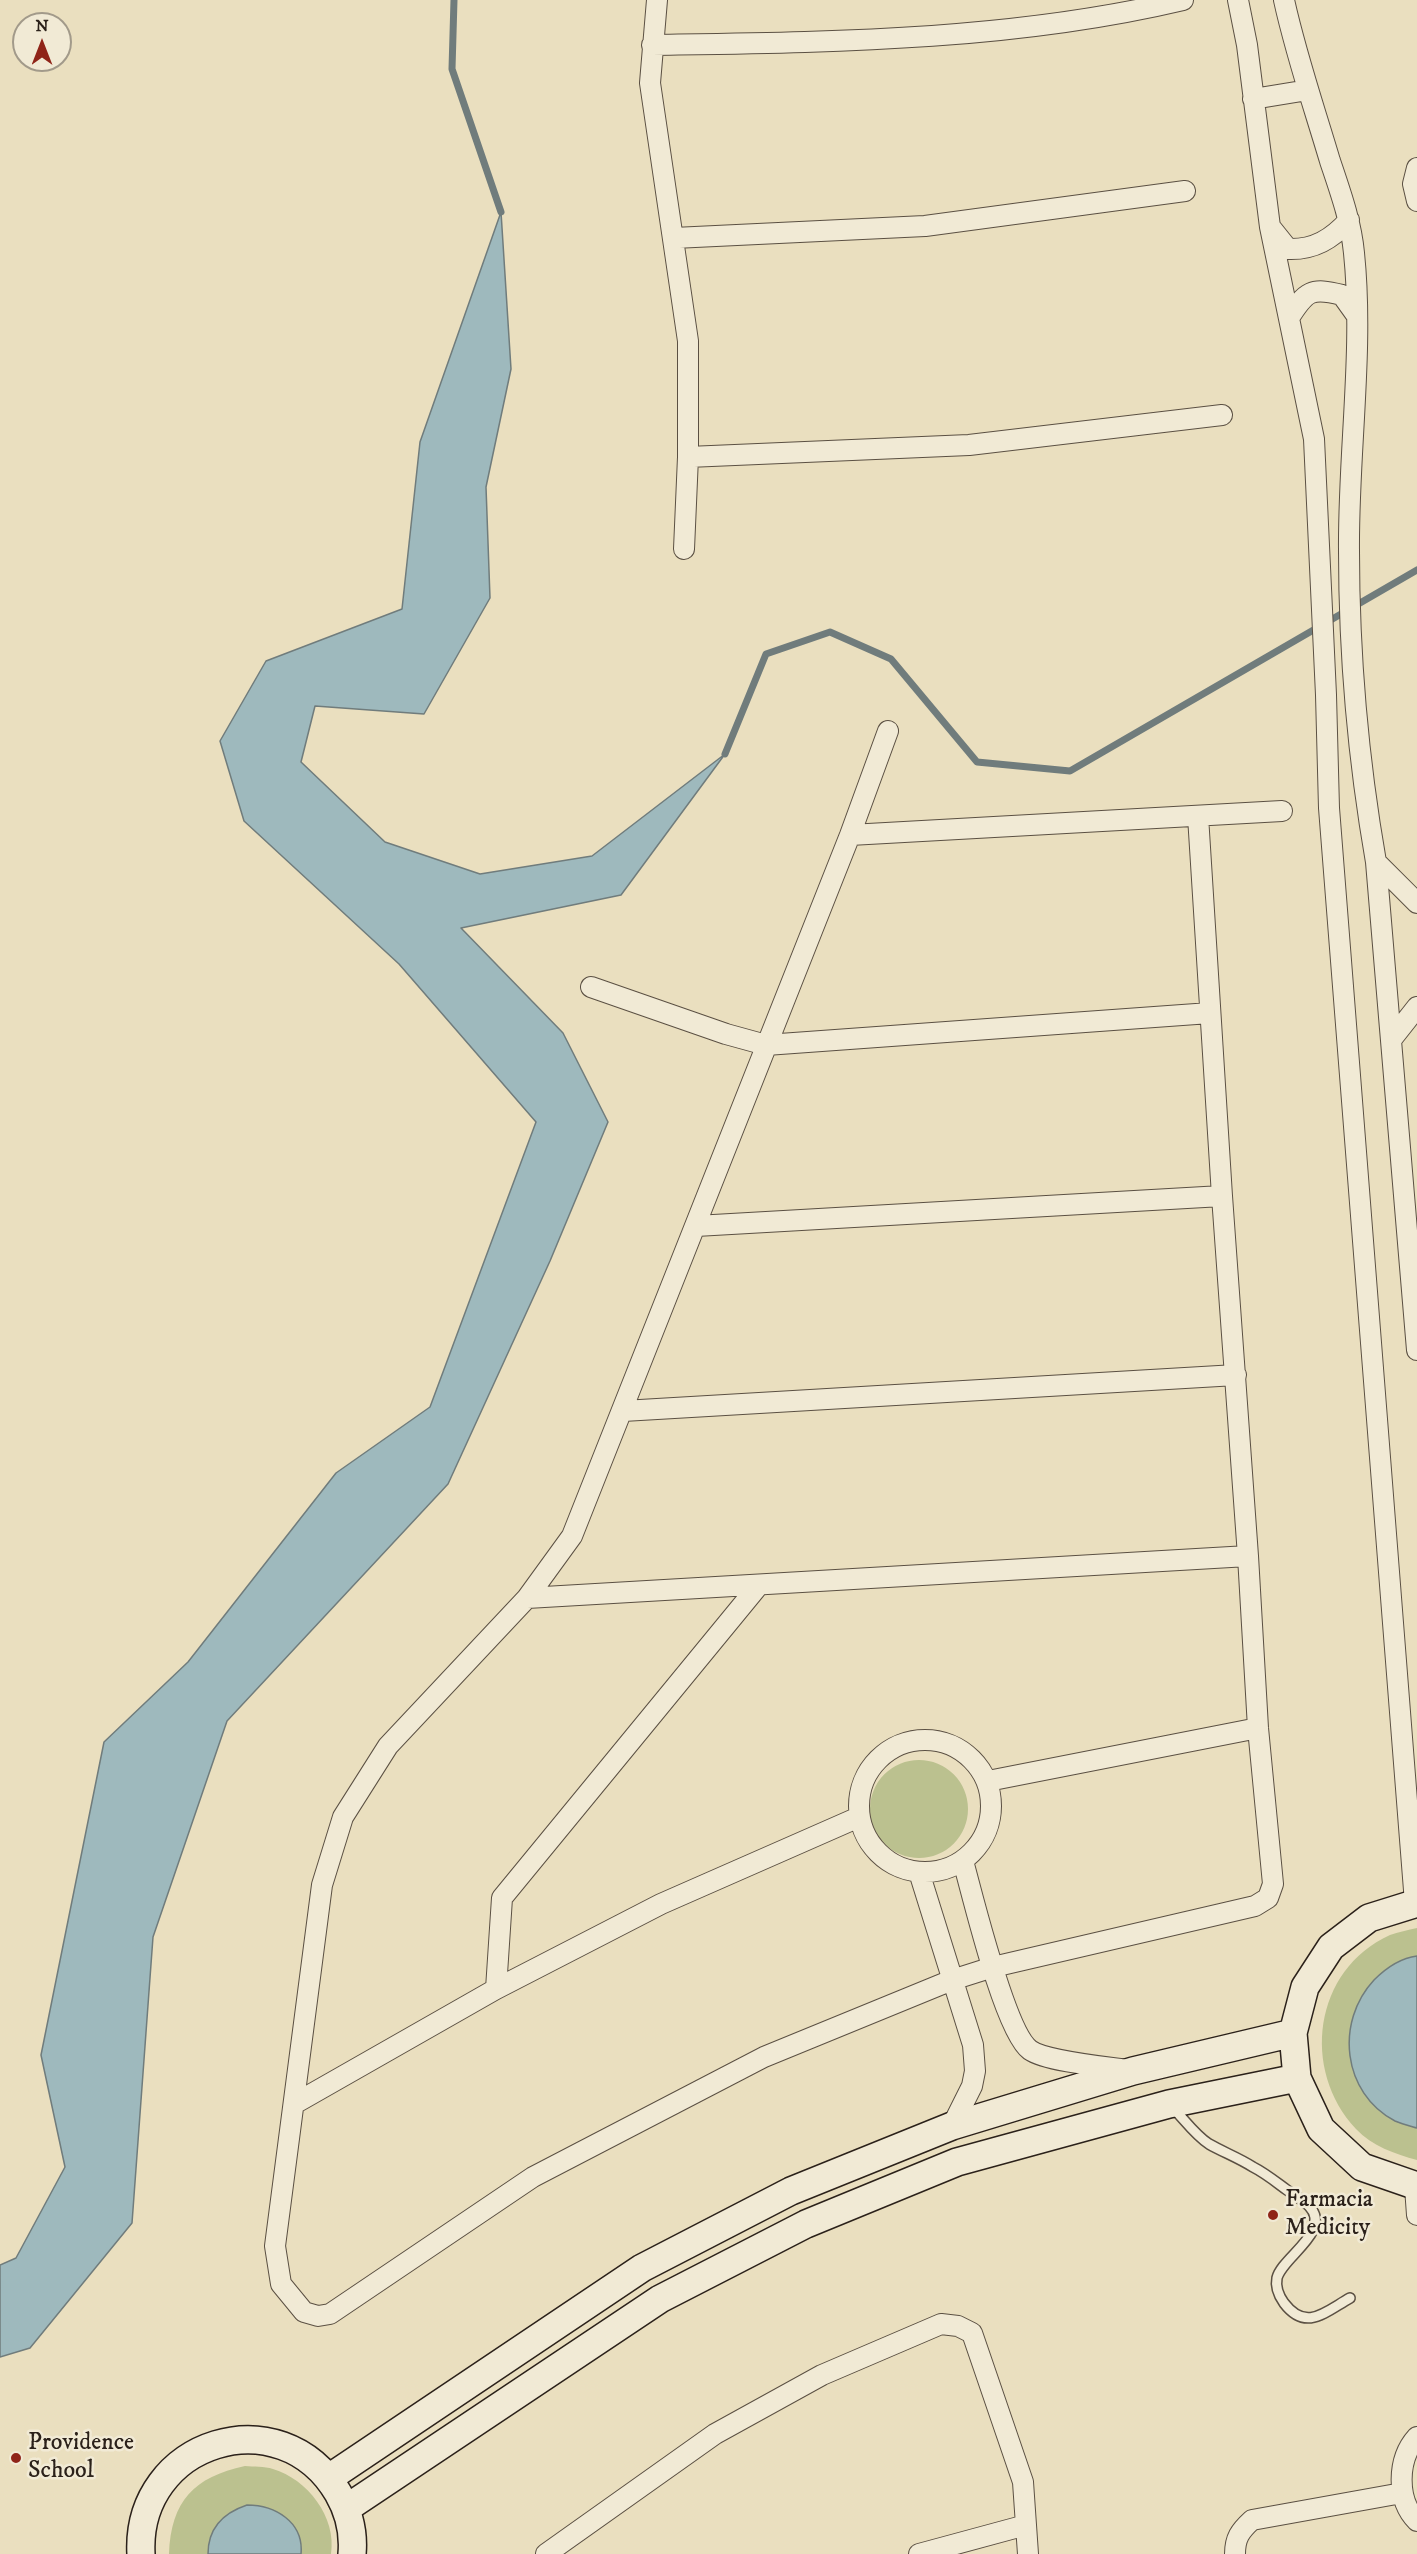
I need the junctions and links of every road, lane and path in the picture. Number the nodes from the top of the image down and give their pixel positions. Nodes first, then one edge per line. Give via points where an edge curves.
1 (657, 0) edge
2 (1183, 0) edge
3 (1238, 0) edge
4 (1284, 0) edge
5 (652, 45) junction
6 (1308, 90) junction
7 (1253, 99) junction
8 (1417, 168) edge
9 (1185, 191) dead end
10 (1417, 201) edge
11 (1349, 220) junction
12 (1270, 227) junction
13 (674, 238) junction
14 (1357, 316) junction
15 (1289, 318) junction
16 (1222, 415) dead end
17 (688, 457) junction
18 (684, 549) dead end
19 (888, 731) dead end
20 (1282, 811) dead end
21 (1198, 816) junction
22 (850, 835) junction
23 (1376, 862) junction
24 (1417, 903) edge
25 (591, 987) dead end
26 (1417, 1007) edge
27 (1210, 1013) junction
28 (1391, 1040) junction
29 (766, 1045) junction
30 (1222, 1196) junction
31 (696, 1226) junction
32 (1417, 1350) edge
33 (1236, 1375) junction
34 (623, 1411) junction
35 (1248, 1556) junction
36 (759, 1585) junction
37 (527, 1598) junction
38 (1258, 1728) junction
39 (988, 1780) junction
40 (859, 1817) junction
41 (963, 1861) junction
42 (919, 1872) junction
43 (1416, 1903) edge
44 (993, 1967) junction
45 (952, 1980) junction
46 (496, 1989) junction
47 (1293, 2033) junction
48 (1133, 2071) junction
49 (1297, 2078) junction
50 (294, 2104) junction
51 (1170, 2104) junction
52 (952, 2126) junction
53 (1416, 2186) edge
54 (1417, 2215) edge
55 (1350, 2298) dead end
56 (1417, 2438) edge
57 (329, 2478) junction
58 (1402, 2493) junction
59 (347, 2508) junction
60 (1417, 2521) edge
61 (1026, 2525) junction
62 (141, 2554) edge
63 (352, 2554) edge
64 (546, 2554) edge
65 (919, 2554) edge
66 (1028, 2554) edge
67 (1235, 2554) edge

1 - 5 street
2 - 5 street via 1135,11 941,35
3 - 7 street
4 - 6 street
5 - 13 street via 650,83
6 - 7 street
6 - 11 street
7 - 12 street
8 - 10 street via 1413,184
9 - 13 street via 925,226
11 - 12 street via 1334,237 1305,250 1288,249
11 - 14 street
12 - 15 street
13 - 17 street via 688,341
14 - 15 street via 1342,295 1320,289 1302,298
14 - 23 street via 1349,551 1354,690
15 - 43 street via 1314,439 1329,808
16 - 17 street via 969,445
17 - 18 street
19 - 22 street
20 - 21 street
21 - 22 street
21 - 27 street
22 - 29 street
23 - 24 street
23 - 28 street
25 - 29 street
26 - 28 street
27 - 29 street
27 - 30 street
28 - 32 street
29 - 31 street
30 - 31 street
30 - 33 street
31 - 34 street
33 - 34 street
33 - 35 street
34 - 37 street via 572,1536
35 - 36 street
35 - 38 street
36 - 37 street
36 - 46 street via 502,1898
37 - 50 street via 388,1746 343,1817 321,1885
38 - 39 street
38 - 44 street via 1273,1884 1268,1898 1255,1906
39 - 40 street via 976,1762 950,1744 918,1739 897,1745 879,1758 866,1775 859,1795
39 - 41 street via 990,1825 979,1845
40 - 42 street via 866,1837 880,1854 898,1866
40 - 46 street via 661,1904
41 - 42 street via 942,1870
41 - 44 street
42 - 45 street
43 - 47 street via 1369,1918 1331,1947 1305,1987
44 - 45 street
44 - 48 street via 1020,2041 1031,2052
45 - 50 street via 764,2057 533,2177 330,2314 318,2316 304,2312 281,2284 275,2246
45 - 52 street via 973,2045 975,2071
46 - 50 street
47 - 48 street
47 - 49 street
48 - 52 street
49 - 51 street
49 - 53 street via 1321,2129 1362,2168
51 - 55 lane via 1206,2142 1255,2168 1314,2212 1312,2231 1277,2278 1278,2295 1286,2306 1299,2318 1309,2320
51 - 59 street via 957,2162 806,2223 660,2299
52 - 57 street via 790,2191 642,2268
53 - 54 street
56 - 58 street via 1402,2468
57 - 59 street
57 - 62 street via 302,2455 269,2442 233,2440 199,2450 170,2471 150,2500 140,2534
58 - 60 street
58 - 67 street via 1252,2520 1240,2530
59 - 63 street via 354,2539
61 - 64 street via 1023,2482 972,2333 941,2324 822,2375 715,2434
61 - 65 street
61 - 66 street

